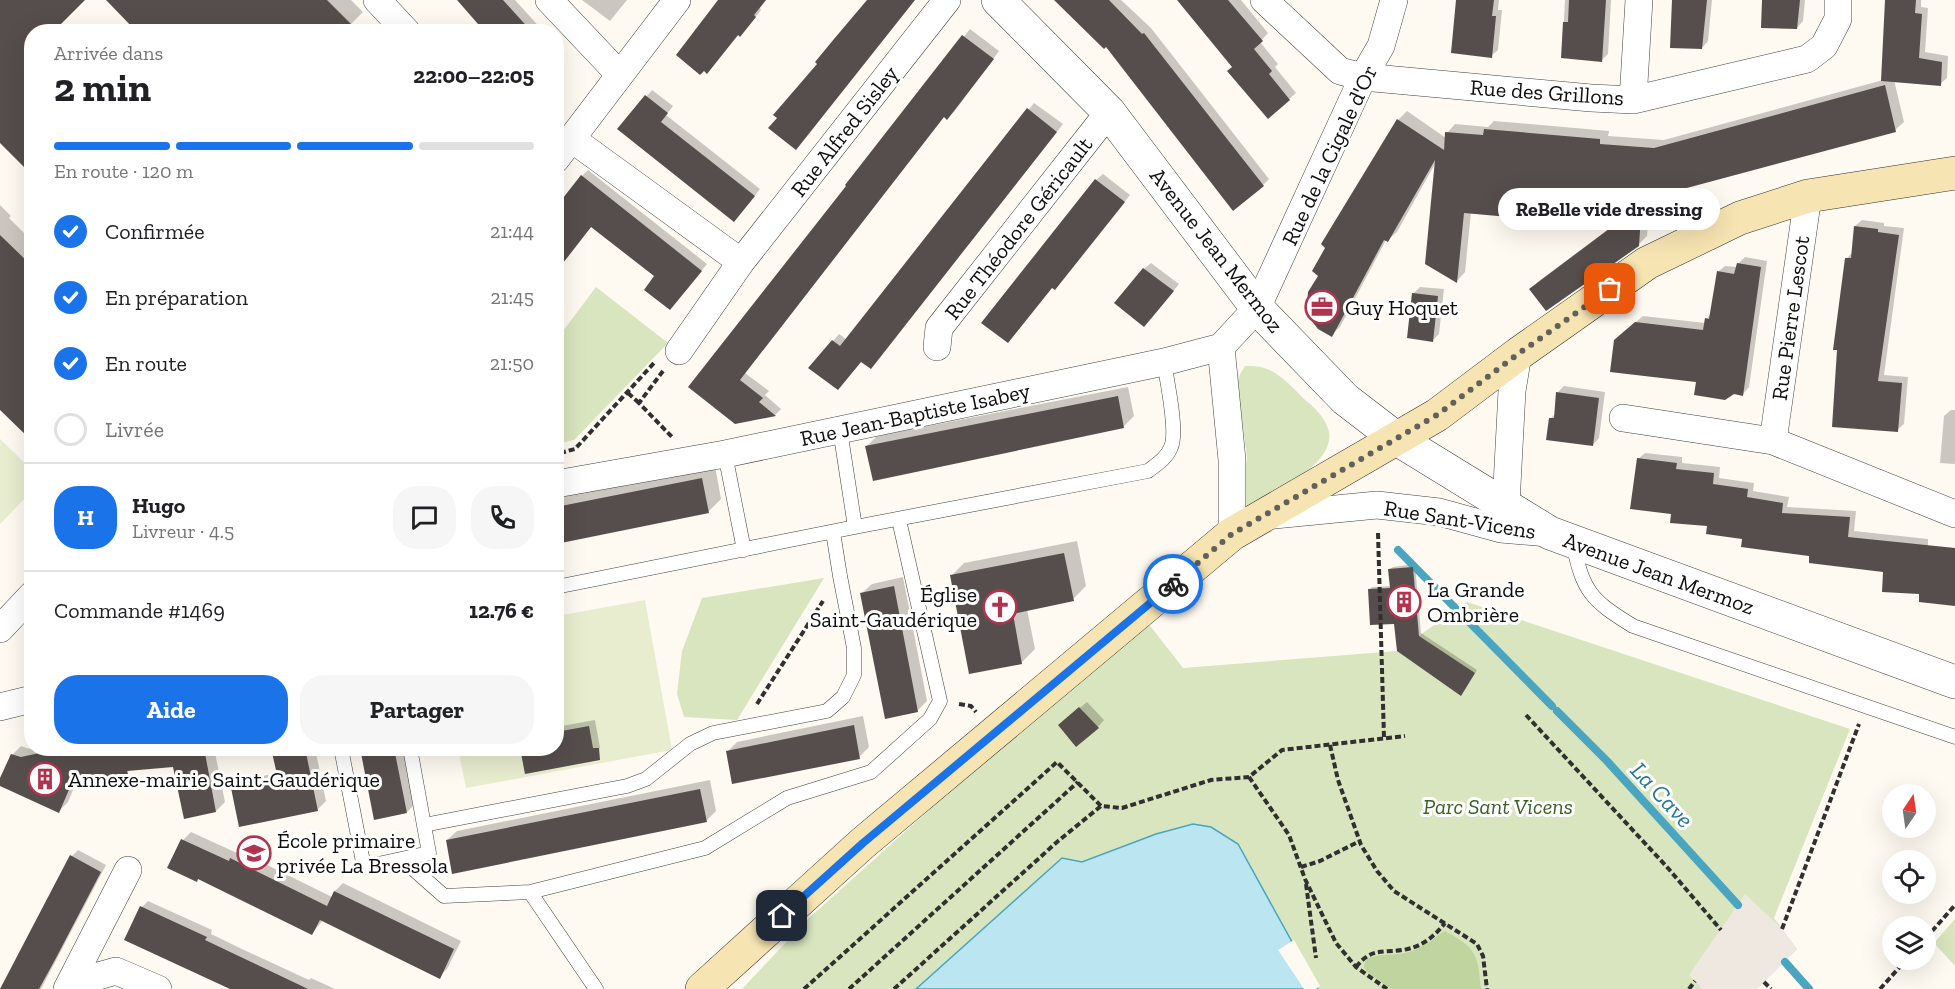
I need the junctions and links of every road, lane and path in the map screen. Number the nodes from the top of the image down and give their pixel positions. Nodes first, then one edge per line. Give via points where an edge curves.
1 (377, 0) edge
2 (549, 0) edge
3 (677, 0) edge
4 (947, 0) edge
5 (998, 0) edge
6 (1264, 0) edge
7 (1394, 0) edge
8 (1639, 0) edge
9 (1838, 0) edge
10 (400, 24) edge
11 (620, 75) junction
12 (1363, 77) junction
13 (1633, 100) junction
14 (1109, 112) junction
15 (564, 149) edge
16 (1955, 173) edge
17 (1808, 196) junction
18 (741, 262) junction
19 (1257, 308) junction
20 (937, 346) dead end
21 (1221, 347) junction
22 (1518, 354) junction
23 (667, 357) junction
24 (1164, 362) junction
25 (628, 393) junction
26 (639, 403) junction
27 (1623, 418) dead end
28 (840, 430) junction
29 (670, 434) dead end
30 (1397, 439) junction
31 (1773, 441) junction
32 (564, 451) edge
33 (725, 454) junction
34 (564, 483) edge
35 (1506, 504) junction
36 (1377, 505) junction
37 (1955, 514) edge
38 (1263, 517) junction
39 (899, 520) junction
40 (855, 527) junction
41 (833, 532) junction
42 (1232, 534) junction
43 (1561, 537) junction
44 (744, 550) junction
45 (840, 576) junction
46 (564, 585) edge
47 (24, 604) edge
48 (0, 629) edge
49 (1955, 682) edge
50 (24, 701) edge
51 (1866, 706) junction
52 (0, 707) edge
53 (1526, 715) dead end
54 (741, 728) junction
55 (1405, 736) dead end
56 (1955, 737) edge
57 (1384, 739) junction
58 (1330, 745) junction
59 (343, 756) edge
60 (411, 756) edge
61 (1249, 777) junction
62 (1078, 782) junction
63 (1101, 806) junction
64 (424, 825) junction
65 (1359, 841) junction
66 (402, 859) junction
67 (1301, 867) junction
68 (128, 870) dead end
69 (1305, 879) junction
70 (530, 892) junction
71 (1955, 905) edge
72 (1445, 923) junction
73 (1936, 927) edge
74 (1782, 929) dead end
75 (1721, 930) dead end
76 (1316, 958) dead end
77 (1356, 967) junction
78 (1897, 970) edge
79 (1695, 981) dead end
80 (1764, 982) dead end
81 (68, 986) edge
82 (158, 989) edge
83 (596, 989) edge
84 (702, 989) edge
85 (804, 989) edge
86 (849, 989) edge
87 (894, 989) edge
88 (1387, 989) edge
89 (1487, 989) edge
90 (1689, 989) edge
91 (1771, 989) edge
92 (1880, 989) edge

1 - 10 street
2 - 11 street
3 - 11 street
4 - 18 street, Rue Alfred Sisley
5 - 14 street, Avenue Jean Mermoz
6 - 12 street, Rue des Grillons via 1340,71
7 - 12 street, Rue de la Cigale d'Or via 1381,46
8 - 13 street, Rue des Grillons
9 - 13 street via 1838,19 1824,45 1807,59
11 - 15 street
12 - 13 street, Rue des Grillons
12 - 19 street, Rue de la Cigale d'Or
14 - 19 street, Avenue Jean Mermoz
14 - 20 street, Rue Théodore Géricault via 939,328
15 - 18 street
16 - 17 main road, Rue Sant-Vicens
17 - 22 main road, Rue Sant-Vicens via 1740,218 1647,263
17 - 31 street, Rue Pierre Lescot
18 - 23 street, Rue Alfred Sisley
19 - 21 street
19 - 30 street, Avenue Jean Mermoz via 1346,399
21 - 24 street, Rue Jean-Baptiste Isabey
21 - 42 street via 1232,460
22 - 30 main road, Rue Sant-Vicens via 1437,415
22 - 35 street via 1512,391
23 - 25 path
23 - 26 path
24 - 28 street, Rue Jean-Baptiste Isabey
24 - 39 lane via 1174,432 1172,447 1148,471
25 - 26 path
25 - 32 path via 575,449
26 - 29 path
27 - 31 street
28 - 33 street, Rue Jean-Baptiste Isabey
28 - 40 lane
30 - 35 street, Avenue Jean Mermoz
30 - 38 main road, Rue Sant-Vicens
31 - 37 street
33 - 34 street, Rue Jean-Baptiste Isabey
33 - 44 lane
35 - 43 street, Avenue Jean Mermoz
36 - 38 street, Rue Sant-Vicens
36 - 43 street, Rue Sant-Vicens via 1439,512 1501,529
36 - 57 path
38 - 42 main road, Rue Sant-Vicens
39 - 40 lane
39 - 70 lane via 940,701 930,719 871,772 787,798 705,848
40 - 41 lane
41 - 44 lane
41 - 45 lane
42 - 84 main road, Rue Sant-Vicens via 863,843
43 - 49 street, Avenue Jean Mermoz
43 - 51 lane via 1589,592 1606,609 1633,626
44 - 46 lane
45 - 54 path
45 - 54 lane via 854,648 854,675 843,697 827,711
47 - 48 street
50 - 52 street
51 - 56 lane
51 - 74 path
53 - 75 path
54 - 64 lane via 713,733 690,744 646,779 627,786
55 - 57 path
57 - 58 path
58 - 61 path via 1282,750
58 - 65 path
59 - 66 lane via 364,867
60 - 64 lane
61 - 63 path via 1211,780 1122,808
61 - 67 path via 1289,835
62 - 63 path
62 - 85 path via 1057,762
62 - 86 path
63 - 87 path
64 - 66 lane via 429,853
65 - 67 path
65 - 72 path via 1394,891
66 - 70 lane via 444,896
67 - 69 path
68 - 81 street
69 - 76 path
69 - 77 path via 1336,943
70 - 83 lane
71 - 73 path
72 - 77 path via 1435,935 1415,947 1370,953
72 - 89 path via 1477,944 1483,956
77 - 88 path
78 - 92 path
79 - 90 path
80 - 91 path
81 - 82 street via 116,971

